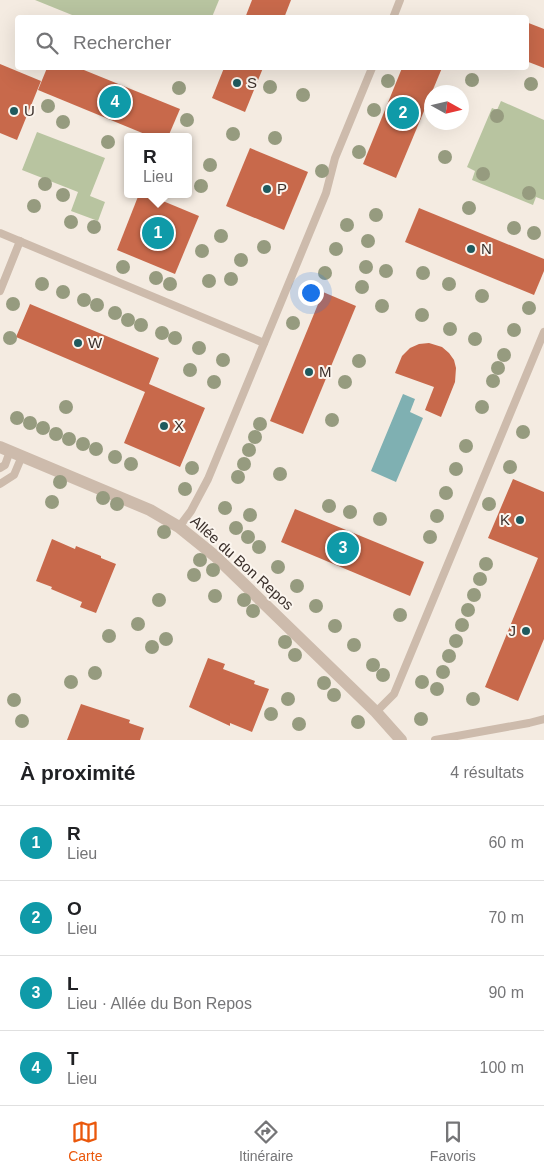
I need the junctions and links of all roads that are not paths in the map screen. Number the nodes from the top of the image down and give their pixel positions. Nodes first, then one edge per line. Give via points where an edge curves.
1 (400, 0) edge
2 (394, 15) edge
3 (371, 70) edge
4 (0, 233) edge
5 (20, 241) junction
6 (0, 291) edge
7 (544, 332) edge
8 (264, 343) junction
9 (5, 449) edge
10 (22, 456) junction
11 (0, 468) edge
12 (0, 484) edge
13 (179, 527) junction
14 (376, 712) junction
15 (544, 718) edge
16 (401, 740) edge
17 (435, 740) edge

1 - 2 lane
3 - 8 lane via 335,158 326,194
4 - 5 lane
5 - 6 lane
5 - 8 lane
7 - 14 lane via 394,694
8 - 13 lane via 208,479
9 - 10 street, Allée du Bon Repos
9 - 11 lane via 5,465
10 - 12 lane via 14,474
10 - 13 street, Allée du Bon Repos via 150,510
13 - 14 street, Allée du Bon Repos via 214,556
14 - 16 street, Allée du Bon Repos
15 - 17 lane

